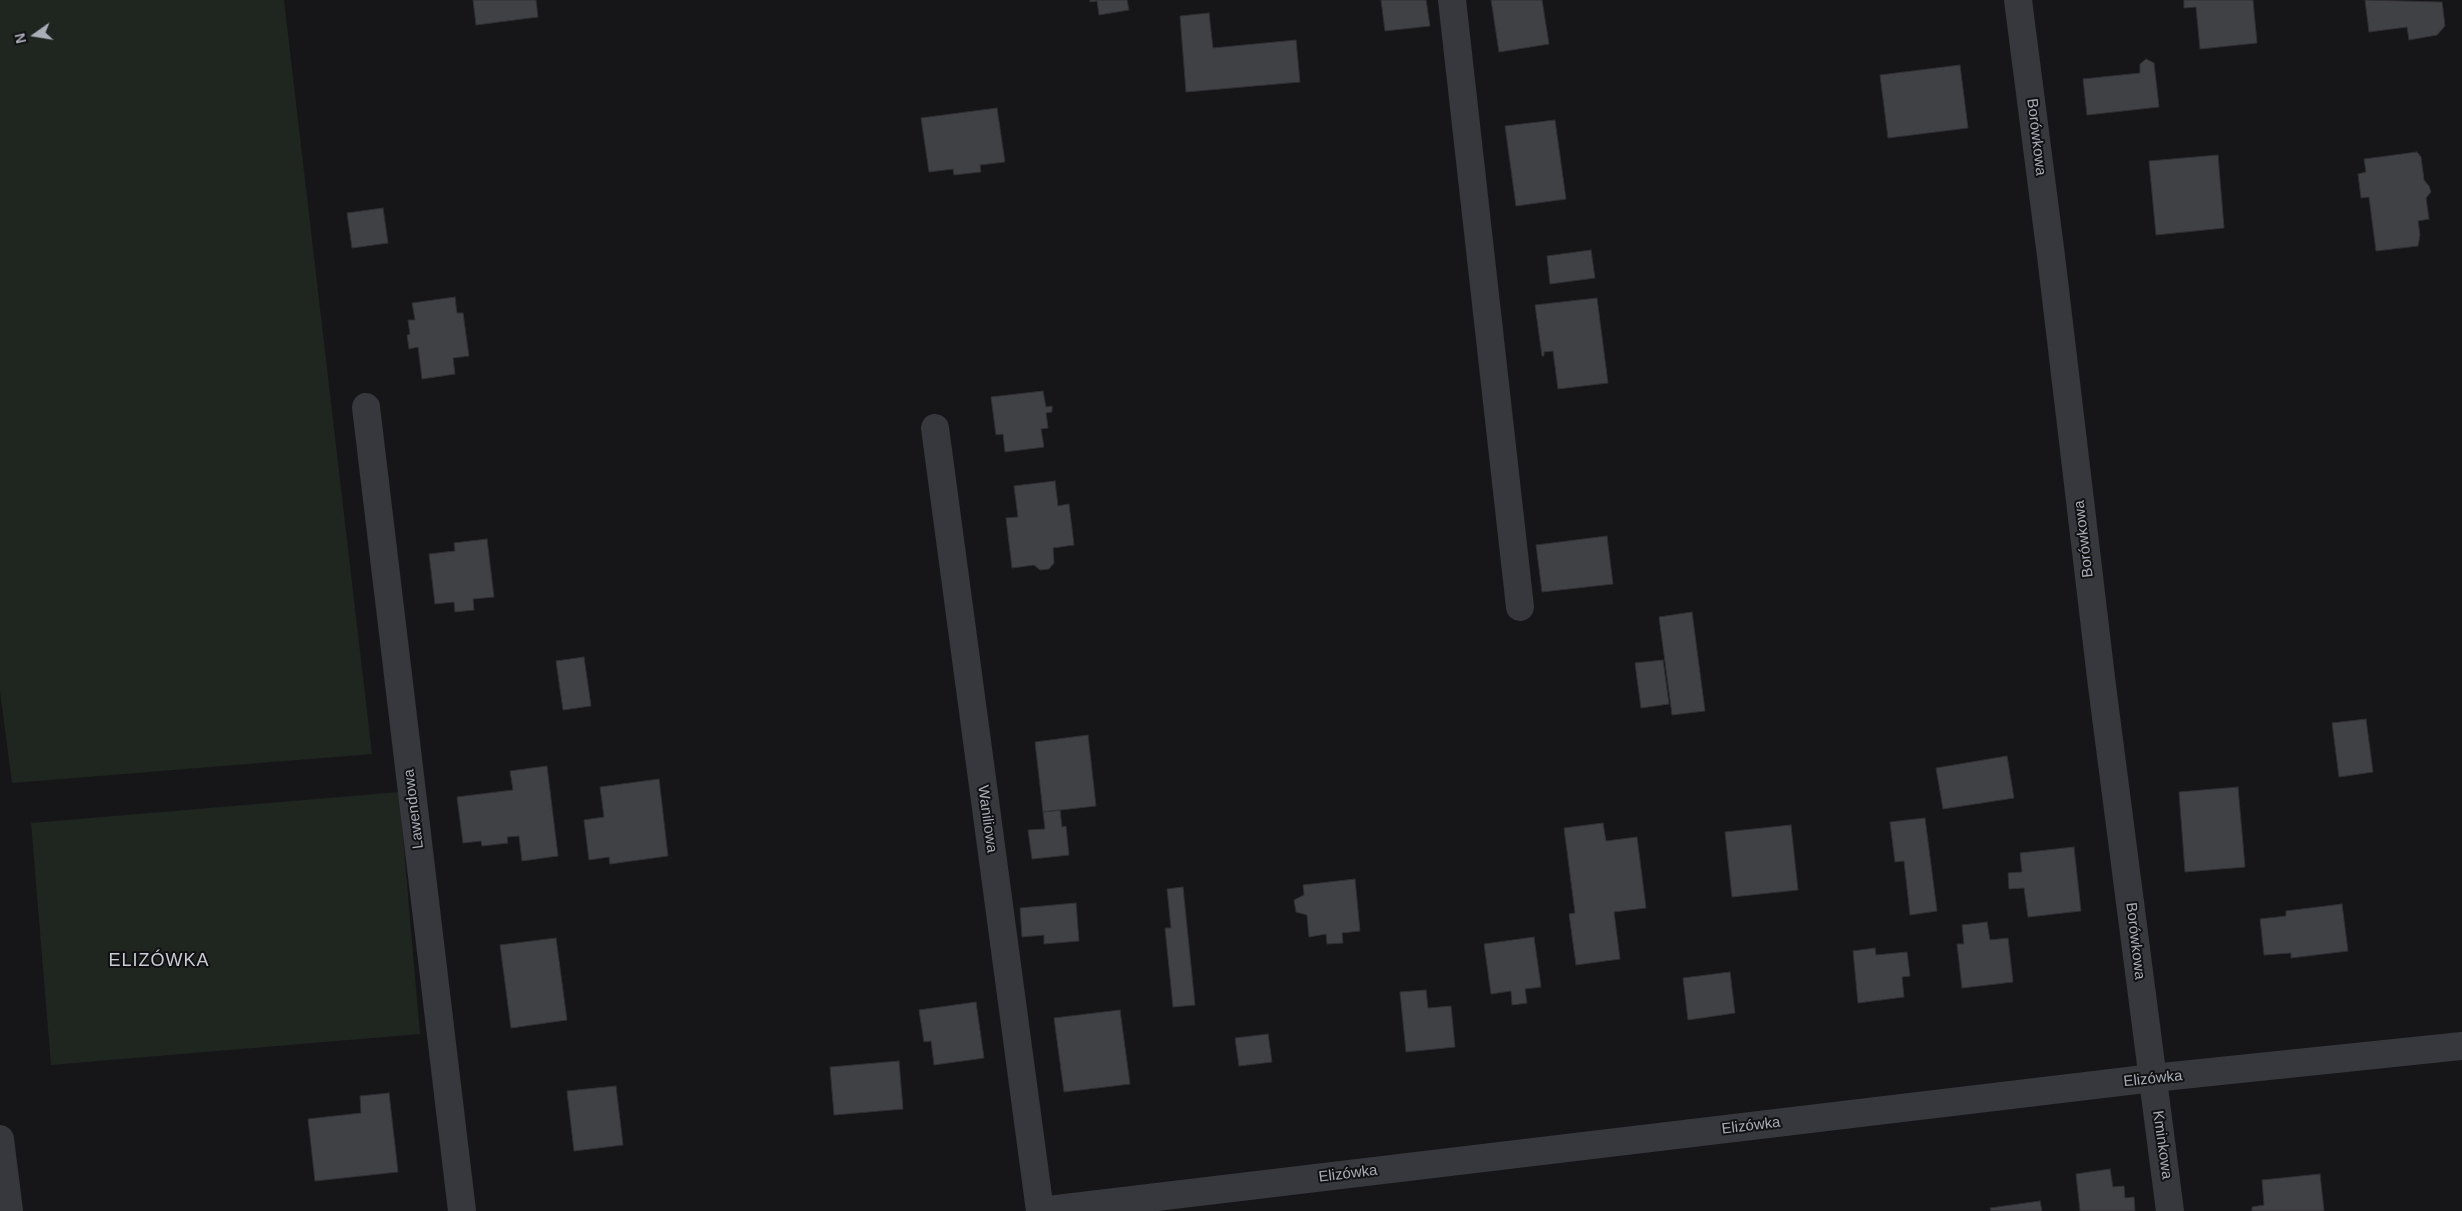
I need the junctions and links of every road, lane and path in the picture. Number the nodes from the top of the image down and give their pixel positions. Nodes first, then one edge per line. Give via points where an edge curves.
1 (1452, 0) edge
2 (2018, 0) edge
3 (366, 408) dead end
4 (936, 428) dead end
5 (1520, 607) dead end
6 (2462, 1046) edge
7 (2153, 1078) junction
8 (0, 1139) edge
9 (9, 1211) edge
10 (462, 1211) edge
11 (1040, 1211) edge
12 (2170, 1211) edge

1 - 5 street
2 - 7 street, Borówkowa
3 - 10 street, Lawendowa
4 - 11 street, Waniliowa
6 - 7 street, Elizówka
7 - 11 street, Elizówka
7 - 12 street, Kminkowa
8 - 9 street

